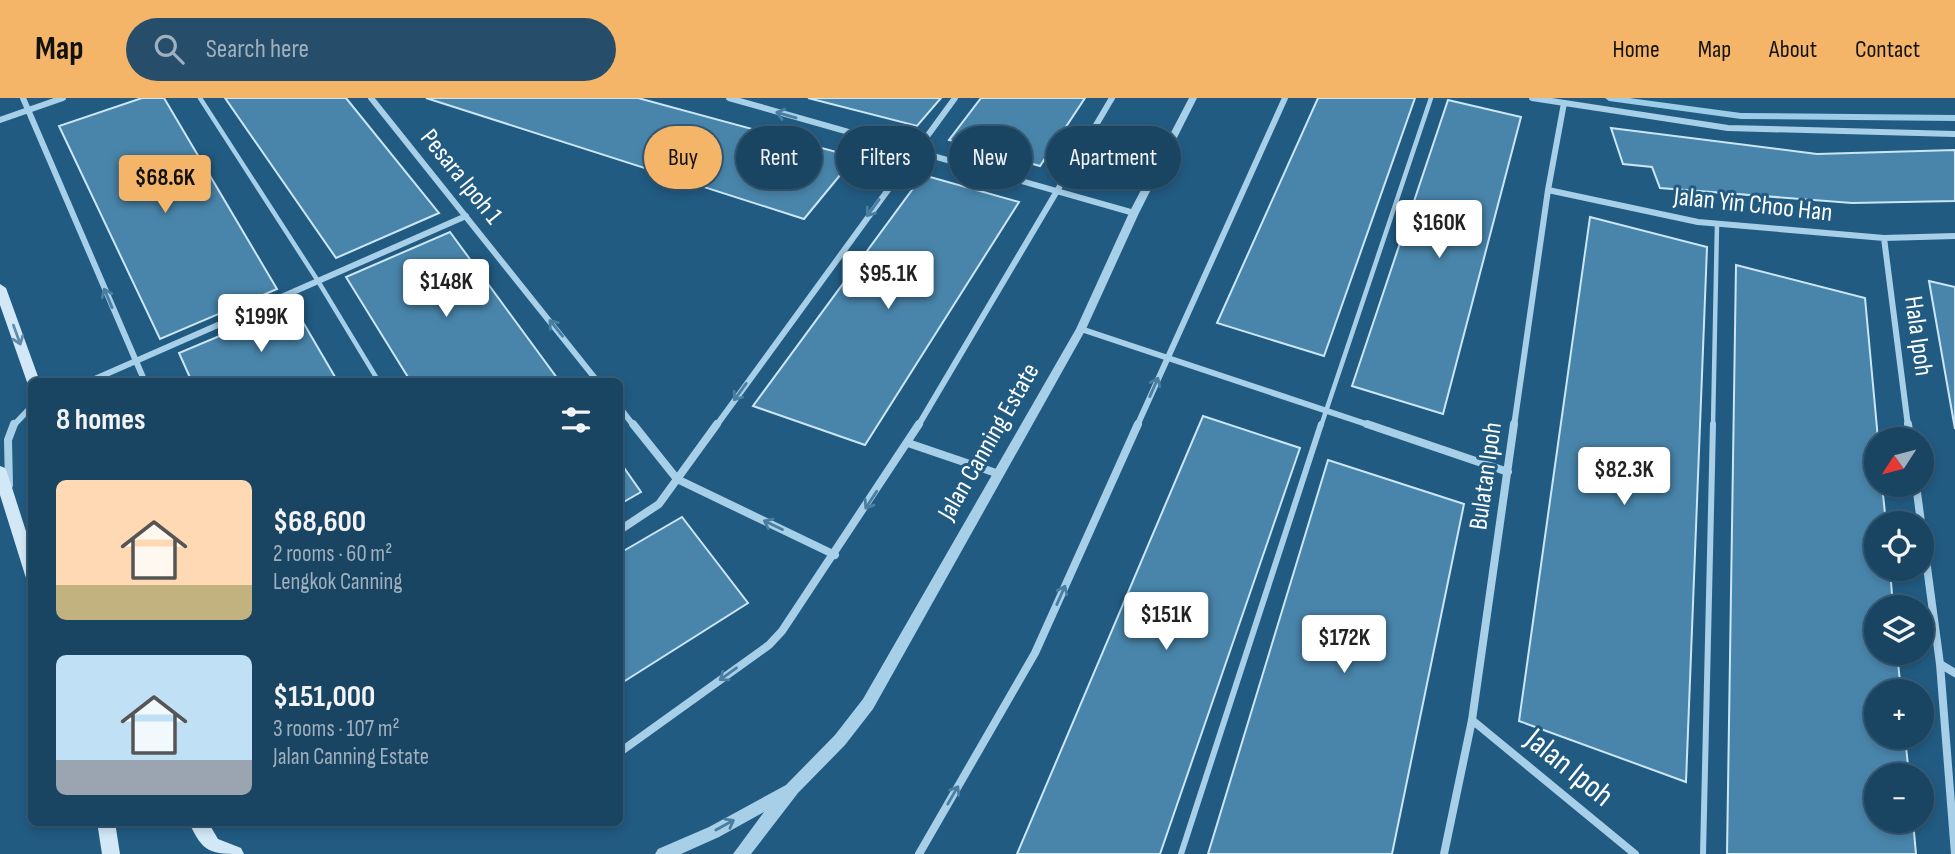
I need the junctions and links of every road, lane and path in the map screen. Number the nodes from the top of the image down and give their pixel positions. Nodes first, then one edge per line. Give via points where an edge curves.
1 (23, 98) edge
2 (63, 98) edge
3 (200, 98) edge
4 (371, 98) edge
5 (729, 98) edge
6 (956, 98) edge
7 (1112, 98) edge
8 (1193, 98) edge
9 (1285, 98) edge
10 (1432, 98) edge
11 (1532, 98) edge
12 (1564, 103) junction
13 (29, 110) junction
14 (0, 120) edge
15 (934, 126) edge
16 (836, 129) edge
17 (1955, 134) edge
18 (935, 158) edge
19 (886, 189) edge
20 (1549, 190) junction
21 (1056, 191) junction
22 (1134, 213) junction
23 (466, 216) junction
24 (1717, 224) junction
25 (1955, 236) edge
26 (1884, 238) junction
27 (318, 281) junction
28 (0, 288) edge
29 (1081, 330) junction
30 (1168, 356) junction
31 (135, 361) junction
32 (33, 378) edge
33 (97, 378) edge
34 (143, 378) edge
35 (377, 378) edge
36 (595, 378) edge
37 (28, 408) edge
38 (1326, 410) junction
39 (623, 412) edge
40 (1908, 427) edge
41 (908, 443) junction
42 (0, 472) edge
43 (1508, 472) junction
44 (999, 474) junction
45 (677, 479) junction
46 (1918, 497) edge
47 (5, 504) edge
48 (623, 528) edge
49 (835, 555) junction
50 (28, 564) edge
51 (1940, 664) junction
52 (1955, 673) edge
53 (1472, 720) junction
54 (623, 750) edge
55 (793, 788) junction
56 (107, 826) edge
57 (200, 826) edge
58 (111, 854) edge
59 (235, 854) edge
60 (663, 854) edge
61 (741, 854) edge
62 (919, 854) edge
63 (1181, 854) edge
64 (1444, 854) edge
65 (1636, 854) edge
66 (1703, 854) edge
67 (1955, 854) edge

1 - 13 street
2 - 13 street
3 - 27 lane
4 - 23 street, Pesara Ipoh 1
16 -> 5 street
6 - 15 street
7 - 21 street
8 - 22 street, Jalan Canning Estate
9 - 30 street
10 - 38 lane
11 - 12 street
12 - 17 street via 1728,128
12 - 20 street, Bulatan Ipoh
13 - 14 street
31 -> 13 street
18 - 21 street
19 -> 45 street
20 - 24 street, Jalan Yin Choo Han
20 - 43 street, Bulatan Ipoh
21 - 22 street
21 - 41 street
22 - 29 street, Jalan Canning Estate
23 - 27 street
36 -> 23 street, Pesara Ipoh 1
24 - 26 street, Jalan Yin Choo Han
24 - 66 lane
25 - 26 street, Jalan Yin Choo Han
26 - 40 street, Hala Ipoh
27 - 31 street
27 - 35 lane
28 -> 32 main road
29 - 30 street
29 - 44 street, Jalan Canning Estate
30 - 38 street
62 -> 30 street via 1035,653
31 - 33 street
31 - 34 street
37 - 47 street via 3,432 2,449 9,470
38 - 43 street
38 - 63 lane
39 - 45 street
41 - 44 street
41 -> 49 street
42 - 47 main road
43 - 53 street, Bulatan Ipoh
44 - 55 street, Jalan Canning Estate via 868,704
45 - 48 street via 659,505
49 -> 45 street
46 - 51 street
47 - 50 main road
49 -> 54 street via 776,638
51 - 52 street
51 - 67 street
53 - 64 street, Bulatan Ipoh
53 - 65 street, Jalan Ipoh
60 -> 55 street, Jalan Canning Estate
55 - 61 street, Jalan Canning Estate
56 - 58 main road
57 - 59 main road via 212,845

